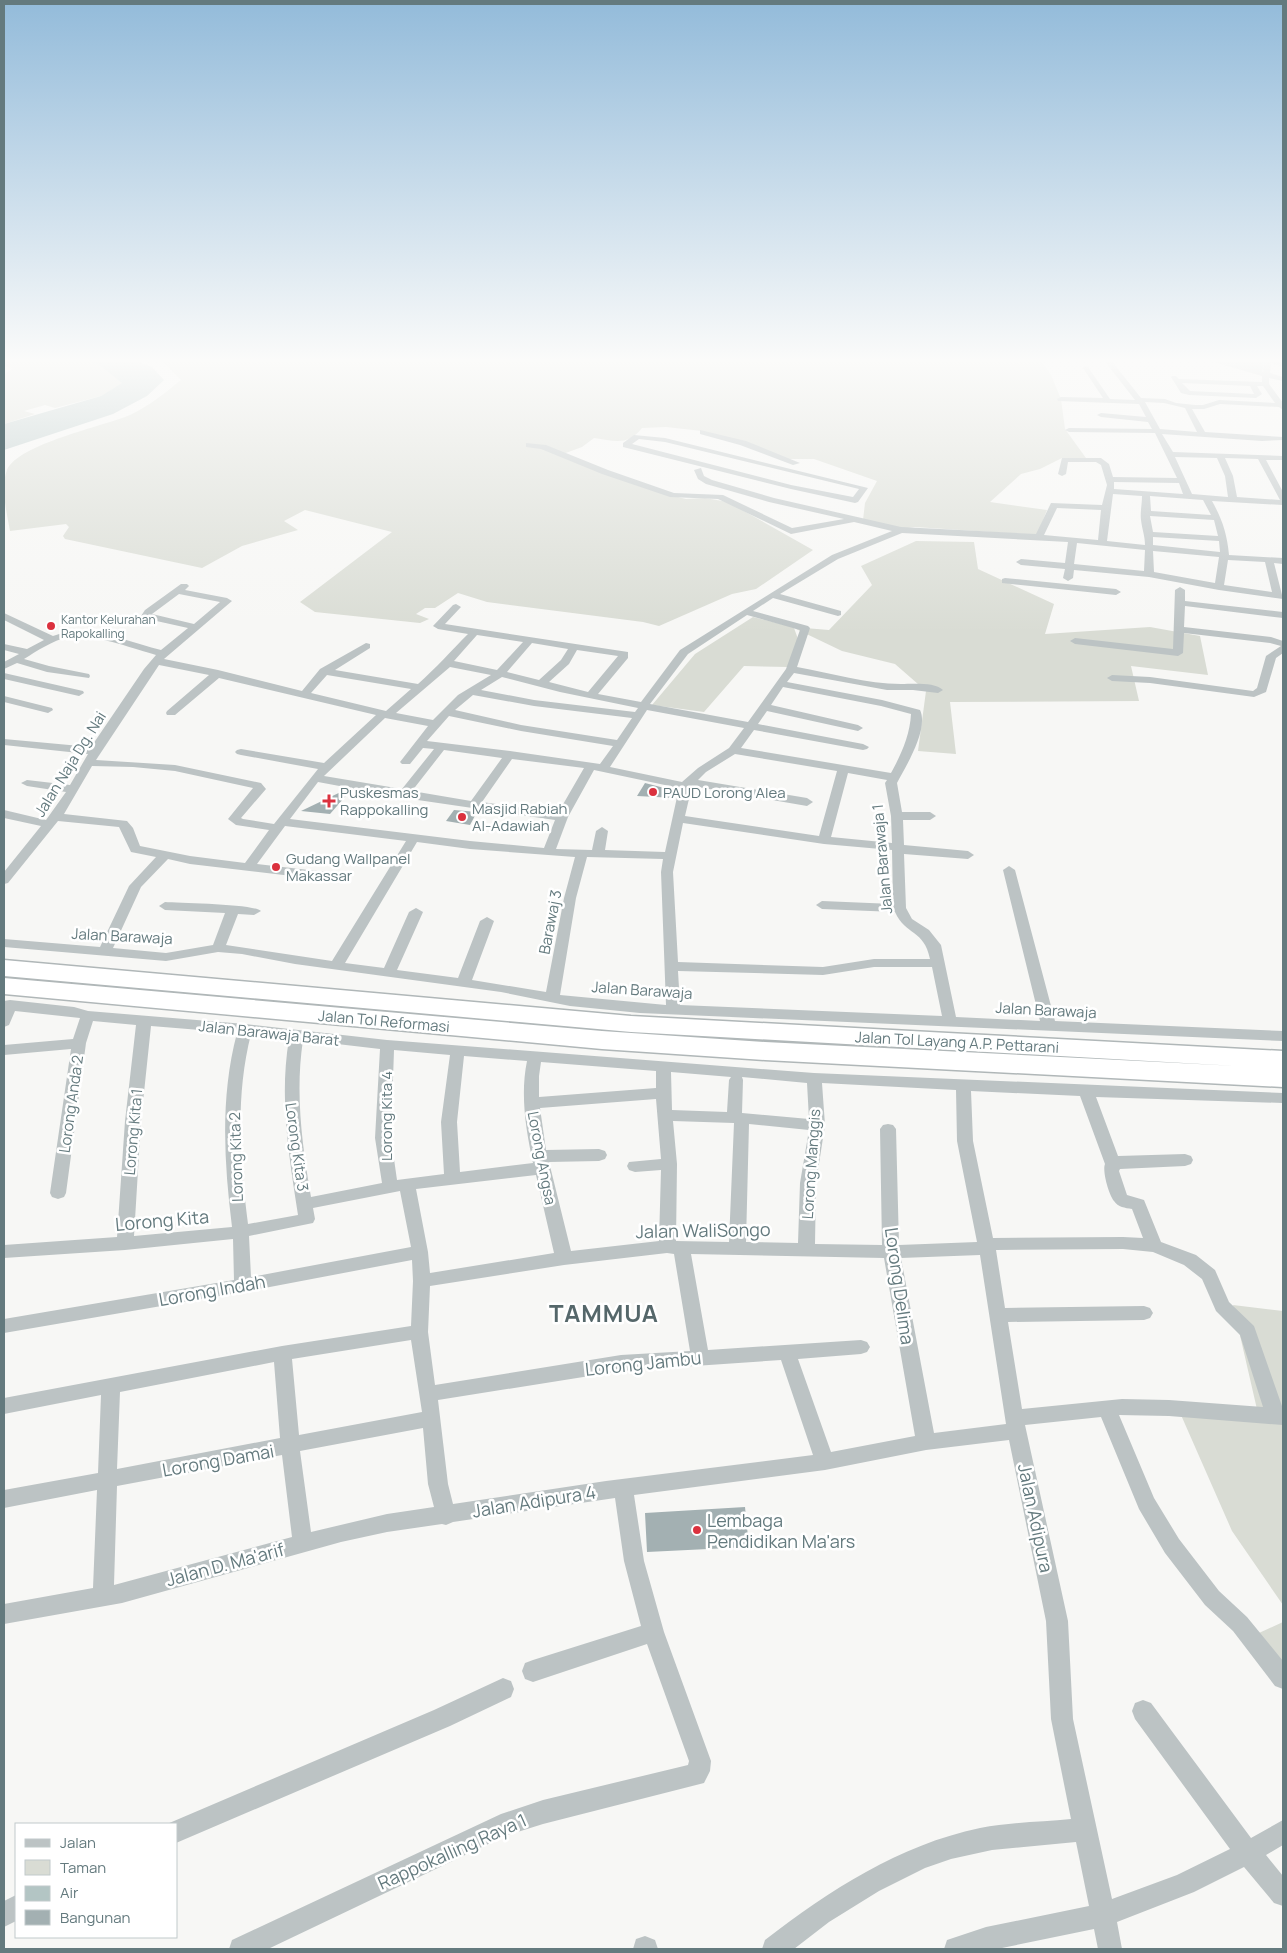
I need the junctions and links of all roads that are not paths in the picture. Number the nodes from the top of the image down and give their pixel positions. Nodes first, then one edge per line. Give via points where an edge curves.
1 (551, 450) edge
2 (651, 450) edge
3 (706, 450) edge
4 (761, 450) edge
5 (1168, 450) edge
6 (1180, 450) edge
7 (1208, 450) edge
8 (1228, 450) edge
9 (1244, 450) edge
10 (1170, 454) junction
11 (1220, 456) junction
12 (1261, 457) junction
13 (1283, 458) edge
14 (698, 470) dead end
15 (1062, 474) dead end
16 (1110, 479) junction
17 (833, 480) junction
18 (1181, 481) junction
19 (792, 487) junction
20 (1111, 491) junction
21 (1146, 494) junction
22 (1188, 497) junction
23 (1206, 498) junction
24 (1233, 499) junction
25 (1283, 499) edge
26 (772, 500) junction
27 (855, 500) junction
28 (1283, 503) edge
29 (1106, 508) junction
30 (1146, 513) junction
31 (1218, 518) junction
32 (864, 522) junction
33 (901, 530) junction
34 (1149, 534) junction
35 (1039, 537) junction
36 (1224, 539) junction
37 (1073, 540) junction
38 (1102, 544) junction
39 (1148, 548) junction
40 (1225, 556) junction
41 (1268, 560) junction
42 (1283, 561) edge
43 (1021, 562) dead end
44 (1068, 567) junction
45 (1149, 574) junction
46 (1068, 578) dead end
47 (1005, 581) dead end
48 (1279, 583) edge
49 (186, 584) dead end
50 (1117, 585) junction
51 (1219, 587) junction
52 (1180, 590) dead end
53 (177, 591) junction
54 (772, 595) junction
55 (1280, 595) edge
56 (1180, 603) junction
57 (456, 607) dead end
58 (746, 612) junction
59 (838, 613) dead end
60 (1283, 614) edge
61 (4, 616) edge
62 (196, 627) junction
63 (1180, 630) junction
64 (475, 632) junction
65 (53, 640) junction
66 (530, 640) junction
67 (1075, 641) dead end
68 (1283, 644) edge
69 (366, 646) dead end
70 (575, 646) junction
71 (4, 647) edge
72 (1283, 649) edge
73 (30, 653) junction
74 (160, 657) junction
75 (17, 660) junction
76 (448, 663) junction
77 (4, 666) edge
78 (791, 669) junction
79 (324, 671) junction
80 (218, 673) junction
81 (499, 674) junction
82 (4, 676) edge
83 (85, 676) dead end
84 (1112, 678) dead end
85 (542, 683) junction
86 (782, 684) junction
87 (419, 687) junction
88 (938, 690) dead end
89 (471, 692) junction
90 (79, 693) dead end
91 (305, 694) junction
92 (591, 695) junction
93 (4, 699) edge
94 (645, 705) junction
95 (765, 707) junction
96 (48, 710) dead end
97 (447, 712) junction
98 (171, 713) dead end
99 (385, 714) junction
100 (639, 716) junction
101 (435, 724) junction
102 (751, 724) junction
103 (858, 728) dead end
104 (4, 742) edge
105 (421, 744) junction
106 (619, 744) junction
107 (442, 746) junction
108 (863, 747) dead end
109 (733, 750) junction
110 (94, 751) junction
111 (241, 752) dead end
112 (510, 754) junction
113 (406, 762) dead end
114 (88, 763) junction
115 (326, 767) junction
116 (597, 767) junction
117 (843, 770) junction
118 (892, 777) junction
119 (315, 778) junction
120 (27, 783) dead end
121 (687, 784) junction
122 (73, 789) junction
123 (404, 794) junction
124 (807, 802) dead end
125 (474, 805) junction
126 (4, 814) edge
127 (897, 816) junction
128 (930, 816) dead end
129 (562, 817) junction
130 (679, 819) junction
131 (53, 821) junction
132 (279, 825) junction
133 (602, 831) dead end
134 (413, 839) junction
135 (824, 840) junction
136 (899, 848) junction
137 (549, 852) junction
138 (582, 852) junction
139 (598, 853) junction
140 (968, 855) dead end
141 (164, 856) junction
142 (670, 856) junction
143 (248, 867) junction
144 (1009, 870) dead end
145 (343, 878) dead end
146 (4, 880) edge
147 (822, 905) dead end
148 (165, 906) dead end
149 (900, 908) junction
150 (233, 909) junction
151 (254, 911) dead end
152 (416, 912) dead end
153 (486, 920) dead end
154 (4, 943) edge
155 (218, 948) junction
156 (105, 952) junction
157 (938, 963) junction
158 (336, 966) junction
159 (670, 966) junction
160 (4, 968) edge
161 (389, 973) junction
162 (464, 984) junction
163 (6, 998) edge
164 (552, 998) junction
165 (673, 1009) junction
166 (88, 1016) junction
167 (144, 1021) junction
168 (4, 1022) edge
169 (950, 1022) junction
170 (630, 1024) joint
171 (1049, 1027) junction
172 (245, 1029) junction
173 (297, 1035) junction
174 (823, 1035) junction
175 (1283, 1036) edge
176 (602, 1040) junction
177 (79, 1043) junction
178 (388, 1045) junction
179 (458, 1049) junction
180 (1283, 1049) edge
181 (4, 1050) edge
182 (765, 1051) joint
183 (535, 1056) junction
184 (1283, 1060) edge
185 (664, 1066) junction
186 (814, 1078) junction
187 (1283, 1078) edge
188 (736, 1080) dead end
189 (964, 1086) junction
190 (1086, 1091) junction
191 (664, 1093) junction
192 (1283, 1096) edge
193 (531, 1103) junction
194 (666, 1115) junction
195 (738, 1118) junction
196 (817, 1125) junction
197 (888, 1129) dead end
198 (599, 1155) dead end
199 (1185, 1160) dead end
200 (541, 1162) junction
201 (1116, 1163) junction
202 (669, 1164) junction
203 (635, 1166) dead end
204 (452, 1179) junction
205 (407, 1184) junction
206 (390, 1186) junction
207 (58, 1193) dead end
208 (305, 1204) junction
209 (240, 1233) junction
210 (125, 1244) junction
211 (986, 1246) junction
212 (1154, 1246) junction
213 (674, 1248) junction
214 (737, 1249) junction
215 (806, 1250) junction
216 (4, 1252) edge
217 (420, 1252) junction
218 (891, 1252) junction
219 (564, 1258) junction
220 (422, 1281) junction
221 (242, 1286) junction
222 (1144, 1314) dead end
223 (997, 1315) junction
224 (4, 1326) edge
225 (419, 1332) junction
226 (861, 1347) dead end
227 (788, 1352) junction
228 (282, 1353) junction
229 (700, 1357) junction
230 (111, 1385) junction
231 (427, 1394) junction
232 (4, 1406) edge
233 (1107, 1408) junction
234 (1279, 1417) edge
235 (432, 1418) junction
236 (1016, 1424) junction
237 (926, 1442) junction
238 (290, 1446) junction
239 (825, 1462) junction
240 (107, 1480) junction
241 (623, 1488) junction
242 (4, 1499) edge
243 (446, 1516) junction
244 (303, 1543) junction
245 (103, 1597) junction
246 (4, 1614) edge
247 (653, 1632) junction
248 (533, 1671) dead end
249 (1283, 1678) edge
250 (503, 1689) dead end
251 (1143, 1711) dead end
252 (178, 1830) edge
253 (1085, 1830) junction
254 (1283, 1832) edge
255 (1248, 1853) junction
256 (1283, 1894) edge
257 (15, 1907) edge
258 (4, 1915) edge
259 (1102, 1915) junction
260 (241, 1949) edge
261 (774, 1949) edge
262 (956, 1949) edge
263 (1110, 1949) edge

1 - 32 street via 673,495 720,497 791,531
2 - 19 street
3 - 17 street
4 - 17 street via 837,477
5 - 10 street
6 - 10 street
7 - 11 street
8 - 11 street
9 - 12 street
10 - 18 street
11 - 24 street via 1229,476
12 - 13 street
12 - 25 street
14 - 26 street via 699,475 709,482
15 - 16 street via 1064,461 1098,460 1105,464
16 - 18 street
16 - 20 street
17 - 27 street via 864,487
18 - 22 street
19 - 26 street
19 - 27 street
20 - 21 street
20 - 29 street
21 - 22 street
21 - 30 street
22 - 23 street
23 - 24 street
23 - 31 street
24 - 28 street
26 - 32 street
27 - 32 street via 862,509
29 - 35 street via 1054,505
29 - 38 street
30 - 31 street
30 - 34 street via 1144,518
31 - 36 street
32 - 33 street
33 - 35 street
33 - 54 street via 836,557
34 - 36 street
34 - 39 street
35 - 37 street
36 - 40 street
37 - 38 street
37 - 44 street
38 - 39 street
39 - 40 street
39 - 45 street
40 - 41 street
40 - 51 street
41 - 42 street
41 - 48 street
43 - 44 street
44 - 46 street
44 - 50 street
45 - 50 street
45 - 51 street
47 - 50 street
48 - 55 street
49 - 53 street
51 - 55 street
52 - 56 street
53 - 62 street, Jalan Naja Dg. Nai via 226,600
53 - 62 street via 146,616
54 - 58 street
54 - 59 street
56 - 60 street
56 - 63 street
57 - 64 street via 438,626
58 - 78 street via 805,628
58 - 94 street via 684,652
61 - 65 street
62 - 74 street, Jalan Naja Dg. Nai
63 - 67 street via 1178,653
63 - 68 street
64 - 66 street
64 - 76 street
65 - 73 street
65 - 74 street via 75,634 98,637
66 - 70 street
66 - 81 street
69 - 79 street
70 - 85 street via 565,662
70 - 92 street via 624,655
71 - 73 street
72 - 84 street via 1271,656 1262,690 1254,694
73 - 75 street
74 - 80 street
74 - 110 street, Jalan Naja Dg. Nai
75 - 77 street
75 - 83 street
76 - 81 street
76 - 87 street
78 - 86 street
78 - 88 street via 887,687
79 - 87 street
79 - 91 street
80 - 91 street
80 - 98 street
81 - 85 street
81 - 89 street
82 - 90 street
85 - 92 street
86 - 95 street
86 - 118 street via 916,712 907,756
87 - 99 street
89 - 97 street
89 - 100 street
91 - 99 street
92 - 94 street
93 - 96 street
94 - 100 street
94 - 102 street
95 - 102 street
95 - 103 street
97 - 101 street
97 - 106 street via 528,730
99 - 101 street
99 - 115 street
100 - 106 street via 630,733
101 - 105 street
102 - 108 street
102 - 109 street
104 - 110 street
105 - 107 street
105 - 113 street
106 - 116 street
107 - 112 street
107 - 123 street
109 - 117 street
109 - 121 street
110 - 114 street, Jalan Naja Dg. Nai
111 - 115 street
112 - 116 street
112 - 125 street
114 - 122 street, Jalan Naja Dg. Nai
114 - 132 street via 146,764 257,785 260,789 234,819
115 - 119 street
116 - 121 street
116 - 129 street
117 - 118 street
117 - 135 street
118 - 127 street, Jalan Barawaja 1 via 891,791
119 - 123 street
119 - 132 street
120 - 122 street
121 - 124 street
121 - 130 street
122 - 131 street, Jalan Naja Dg. Nai
123 - 125 street
125 - 129 street
126 - 131 street
127 - 128 street
127 - 136 street, Jalan Barawaja 1
129 - 137 street
130 - 135 street
130 - 142 street
131 - 141 street via 123,824 135,849
131 - 146 street, Jalan Naja Dg. Nai
132 - 134 street
132 - 143 street
133 - 139 street
134 - 137 street
134 - 158 street
135 - 136 street
136 - 140 street
136 - 149 street, Jalan Barawaja 1
137 - 138 street
138 - 139 street
138 - 164 street, Barawaj 3
139 - 142 street
141 - 143 street
141 - 156 street via 136,886
142 - 159 street via 667,886
143 - 145 street
144 - 171 street
147 - 149 street
148 - 150 street
149 - 157 street, Jalan Barawaja 1 via 906,921 931,940
150 - 151 street
150 - 155 street
152 - 161 street
153 - 162 street
154 - 156 street, Jalan Barawaja
155 - 156 street, Jalan Barawaja via 166,956
155 - 158 street, Jalan Barawaja
157 - 159 street via 874,963 822,971
157 - 169 street, Jalan Barawaja 1
158 - 161 street, Jalan Barawaja
159 - 165 street
160 - 170 highway, Jalan Tol Reformasi
161 - 162 street, Jalan Barawaja
162 - 164 street, Jalan Barawaja
163 - 166 street, Jalan Barawaja Barat
163 - 168 street
163 - 176 highway, Jalan Tol Reformasi via 274,1012
164 - 165 street, Jalan Barawaja
165 - 169 street, Jalan Barawaja
166 - 167 street, Jalan Barawaja Barat
166 - 177 street, Lorong Anda 2
167 - 172 street, Jalan Barawaja Barat
167 - 210 street, Lorong Kita 1
169 - 171 street, Jalan Barawaja
170 - 174 highway, Jalan Tol Layang A.P. Pettarani
171 - 175 street, Jalan Barawaja
172 - 173 street, Jalan Barawaja Barat
172 - 209 street, Lorong Kita 2 via 236,1064 233,1116 233,1168
173 - 178 street, Jalan Barawaja Barat
173 - 208 street, Lorong Kita 3 via 292,1053 290,1097 293,1138
174 - 180 highway via 1178,1043
174 - 184 highway, Jalan Tol Layang A.P. Pettarani
176 - 182 highway, Jalan Tol Reformasi
176 - 192 highway via 777,1060
177 - 181 street
177 - 207 street, Lorong Anda 2
178 - 179 street, Jalan Barawaja Barat
178 - 206 street, Lorong Kita 4 via 383,1138
179 - 183 street, Jalan Barawaja Barat
179 - 204 street via 449,1122
182 - 187 highway, Jalan Tol Layang A.P. Pettarani
183 - 185 street, Jalan Barawaja Barat
183 - 193 street, Lorong Angsa
185 - 186 street, Jalan Barawaja Barat
185 - 191 street
186 - 189 street, Jalan Barawaja Barat
186 - 196 street, Lorong Manggis
188 - 195 street
189 - 190 street, Jalan Barawaja Barat
189 - 211 street, Jalan Adipura via 965,1141
190 - 192 street, Jalan Barawaja Barat
190 - 201 street via 1108,1158
191 - 193 street
191 - 194 street
193 - 200 street, Lorong Angsa
194 - 195 street
194 - 202 street
195 - 196 street
195 - 214 street
196 - 215 street, Lorong Manggis via 808,1183
197 - 218 street, Lorong Delima
198 - 200 street, Lorong Kita 3
199 - 201 street
200 - 204 street, Lorong Kita 3
200 - 219 street, Lorong Angsa
201 - 212 street via 1110,1168 1119,1195 1124,1202 1138,1204
202 - 203 street
202 - 213 street
204 - 205 street, Lorong Kita 3
205 - 206 street, Lorong Kita 3
205 - 217 street
206 - 208 street, Lorong Kita 3
208 - 209 street, Lorong Kita via 307,1219
209 - 210 street, Lorong Kita
209 - 221 street, Lorong Kita 2
210 - 216 street, Lorong Kita
211 - 212 street, Jalan WaliSongo via 1123,1243
211 - 218 street, Jalan WaliSongo
211 - 223 street, Jalan Adipura
212 - 234 street, Jalan WaliSongo via 1190,1260 1212,1280 1222,1306 1248,1331
213 - 214 street, Jalan WaliSongo
213 - 219 street, Jalan WaliSongo
213 - 229 street
214 - 215 street, Jalan WaliSongo
215 - 218 street, Jalan WaliSongo
217 - 220 street
217 - 221 street, Lorong Indah
218 - 237 street, Lorong Delima
219 - 220 street, Jalan WaliSongo
220 - 225 street
221 - 224 street, Lorong Indah
222 - 223 street
223 - 236 street, Jalan Adipura
225 - 228 street
225 - 231 street
226 - 227 street, Lorong Jambu
227 - 229 street, Lorong Jambu
227 - 239 street
228 - 230 street
228 - 238 street
229 - 231 street, Lorong Jambu via 620,1363
230 - 232 street
230 - 240 street
231 - 235 street
233 - 234 street, Jalan Adipura 4 via 1169,1408
233 - 236 street, Jalan Adipura 4
233 - 249 street via 1146,1503 1172,1546 1212,1598 1240,1624
235 - 238 street, Lorong Damai
235 - 243 street via 438,1484
236 - 237 street, Jalan Adipura 4
236 - 253 street, Jalan Adipura via 1058,1621 1062,1719
237 - 239 street, Jalan Adipura 4
238 - 240 street, Lorong Damai
238 - 244 street
239 - 241 street, Jalan Adipura 4
240 - 242 street, Lorong Damai
240 - 245 street
241 - 243 street, Jalan Adipura 4
241 - 247 street via 634,1561
243 - 244 street, Jalan D. Ma'arif via 388,1523
244 - 245 street, Jalan D. Ma'arif
245 - 246 street, Jalan D. Ma'arif
247 - 248 street
247 - 260 street, Rappokalling Raya 1 via 700,1760 699,1771 692,1777 543,1812 501,1826
250 - 252 street
251 - 255 street
253 - 259 street, Jalan Adipura
253 - 261 street via 980,1840 920,1858 873,1879 817,1915
254 - 255 street
255 - 256 street
255 - 259 street via 1169,1893
257 - 258 street
259 - 262 street
259 - 263 street, Jalan Adipura

